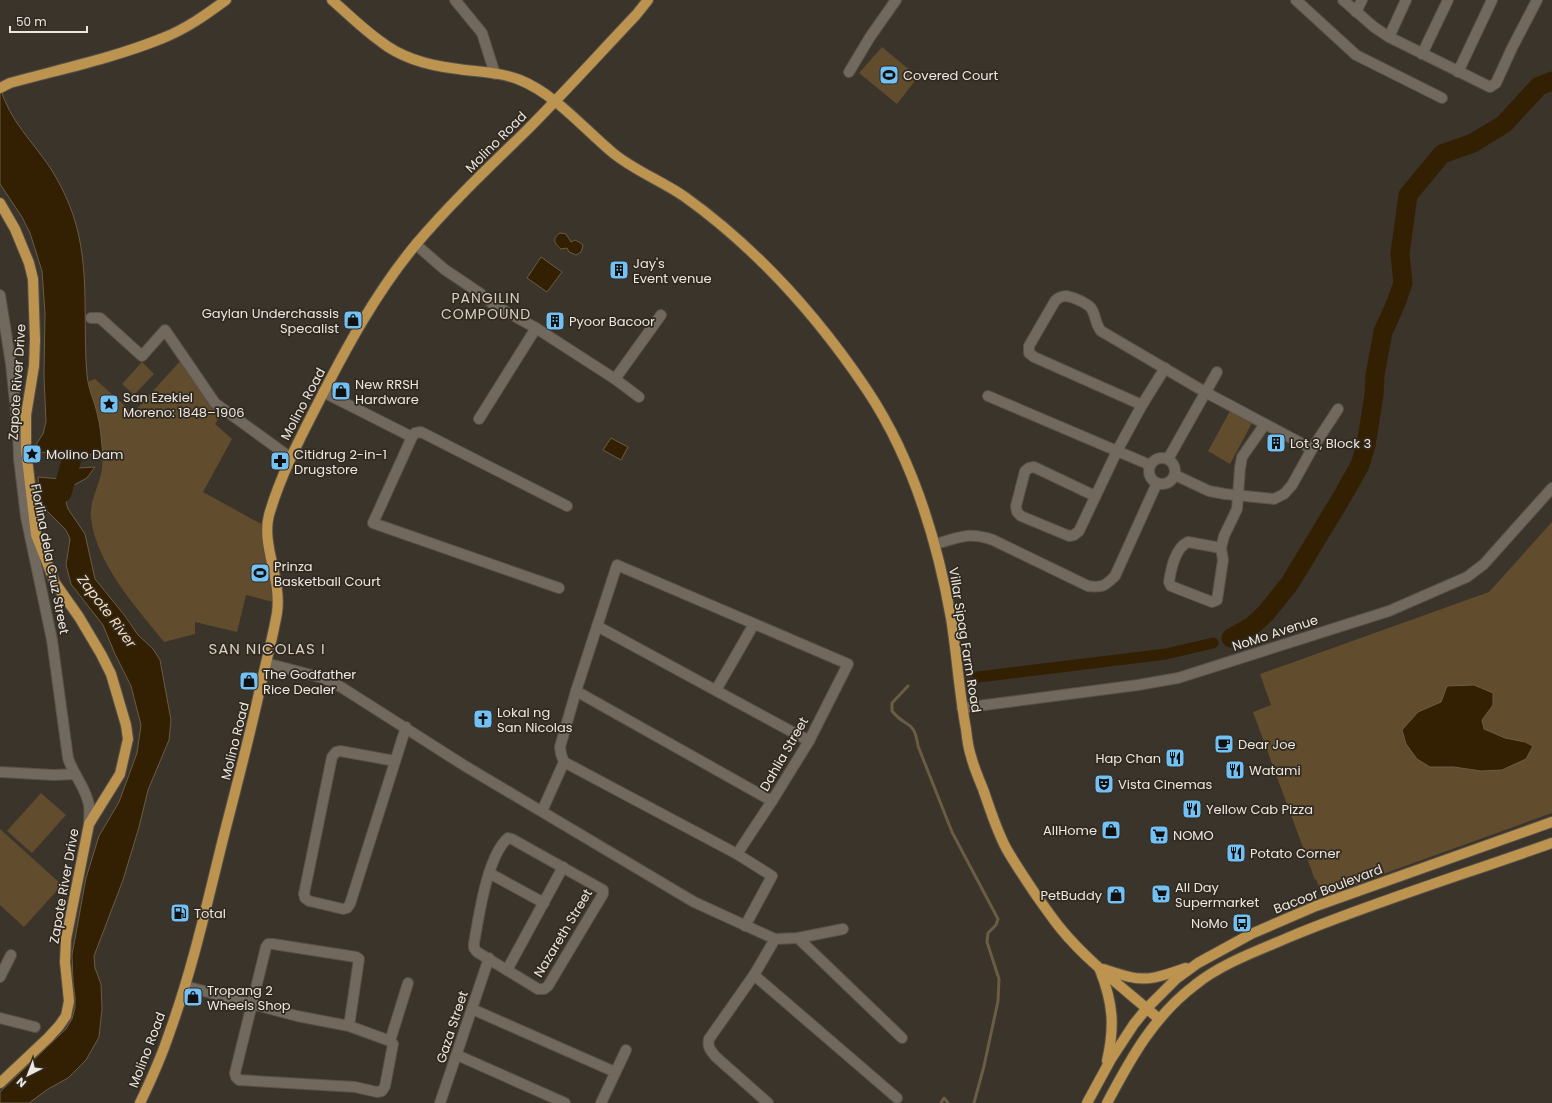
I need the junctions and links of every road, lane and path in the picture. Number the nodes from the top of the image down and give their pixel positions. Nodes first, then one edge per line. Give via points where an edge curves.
1 (226, 0) edge
2 (332, 0) edge
3 (455, 0) edge
4 (648, 0) edge
5 (896, 0) edge
6 (1343, 0) edge
7 (1362, 0) edge
8 (1406, 0) edge
9 (1448, 0) edge
10 (1492, 0) edge
11 (1537, 0) edge
12 (1300, 1) edge
13 (1356, 12) junction
14 (1389, 37) junction
15 (1422, 54) junction
16 (849, 72) dead end
17 (1458, 72) junction
18 (495, 74) junction
19 (2, 87) edge
20 (1442, 98) dead end
21 (554, 101) junction
22 (0, 203) edge
23 (417, 244) junction
24 (0, 295) edge
25 (661, 315) dead end
26 (91, 318) dead end
27 (536, 328) junction
28 (1164, 368) junction
29 (1217, 372) dead end
30 (615, 379) junction
31 (323, 392) junction
32 (1205, 392) junction
33 (988, 396) dead end
34 (639, 397) dead end
35 (1142, 405) junction
36 (1338, 409) dead end
37 (479, 419) dead end
38 (1265, 424) junction
39 (412, 436) junction
40 (1312, 449) junction
41 (1118, 451) junction
42 (291, 458) junction
43 (1168, 458) junction
44 (1150, 465) junction
45 (1175, 475) junction
46 (1157, 483) junction
47 (1552, 488) edge
48 (1238, 494) junction
49 (1095, 496) junction
50 (567, 506) dead end
51 (935, 544) junction
52 (1221, 548) junction
53 (559, 588) dead end
54 (754, 624) junction
55 (597, 626) junction
56 (266, 663) junction
57 (716, 690) junction
58 (576, 691) junction
59 (962, 708) junction
60 (406, 727) junction
61 (809, 741) junction
62 (395, 761) junction
63 (564, 762) junction
64 (0, 772) edge
65 (75, 774) junction
66 (772, 801) junction
67 (542, 811) junction
68 (1552, 822) edge
69 (89, 824) junction
70 (1552, 843) edge
71 (737, 854) junction
72 (563, 867) junction
73 (489, 873) junction
74 (544, 903) junction
75 (745, 926) junction
76 (843, 929) dead end
77 (798, 938) junction
78 (775, 939) junction
79 (11, 955) dead end
80 (489, 958) junction
81 (1198, 963) junction
82 (1099, 968) junction
83 (507, 970) junction
84 (754, 975) junction
85 (0, 977) edge
86 (408, 983) dead end
87 (185, 986) junction
88 (252, 1003) junction
89 (1147, 1008) junction
90 (472, 1009) junction
91 (0, 1018) edge
92 (1159, 1018) junction
93 (349, 1026) junction
94 (34, 1027) dead end
95 (902, 1038) dead end
96 (390, 1041) junction
97 (626, 1050) dead end
98 (457, 1055) junction
99 (615, 1072) junction
100 (1104, 1072) junction
101 (0, 1083) edge
102 (897, 1098) dead end
103 (442, 1102) edge
104 (140, 1103) edge
105 (565, 1103) edge
106 (601, 1103) edge
107 (768, 1103) edge
108 (1087, 1103) edge
109 (1107, 1103) edge

1 - 19 main road via 164,38
2 - 18 main road, Villar Sipag Farm Road via 382,43 404,55 420,62
3 - 18 street via 482,33
4 - 21 main road, Molino Road
5 - 16 street
6 - 13 street
7 - 13 street
8 - 14 street
9 - 15 street
10 - 17 street
11 - 17 street via 1496,83 1490,87
12 - 20 street via 1356,55
13 - 14 street
14 - 15 street
15 - 17 street
18 - 21 main road, Villar Sipag Farm Road via 520,80
21 - 23 main road, Molino Road via 460,196
21 - 51 main road, Villar Sipag Farm Road via 614,154 633,168 681,194 707,214 760,261 808,314 868,392 887,424 921,500
22 - 69 main road, Zapote River Drive via 15,229 30,269 34,300 34,366 26,415 26,450 36,534 55,583 79,617 112,674 126,725 128,739 120,774
23 - 27 street via 444,269 494,305
23 - 31 main road, Molino Road via 390,278
24 - 65 street, Florlina dela Cruz Street via 11,364 26,517 52,640 68,758
25 - 30 street
26 - 42 street via 100,318 142,356 165,330 215,403
27 - 30 street
27 - 37 street
28 - 32 street
28 - 35 street
28 - 35 street via 1101,331 1092,309 1087,305 1067,296 1055,301 1029,346 1029,353
29 - 32 street
30 - 34 street
31 - 39 street
31 - 42 main road, Molino Road
32 - 38 street
32 - 43 street
33 - 41 street
35 - 41 street
36 - 40 street
38 - 40 street
38 - 48 street via 1242,457
39 - 50 street via 421,432
39 - 53 street via 373,523
40 - 48 street via 1292,485 1284,494 1274,499
41 - 44 street
41 - 49 street
42 - 56 main road, Molino Road via 278,487 267,523 267,538 278,601
43 - 44 street via 1157,458
43 - 45 street via 1174,466
44 - 46 street via 1149,474
45 - 46 street via 1166,484
45 - 48 street via 1210,491
46 - 51 street via 1115,576 1097,588 981,536 963,536
47 - 59 street, NoMo Avenue via 1476,571 1388,610 1178,678
48 - 52 street via 1237,509
49 - 49 street via 1034,467 1025,471 1016,506 1021,516 1069,536 1074,535 1082,527
51 - 59 main road, Villar Sipag Farm Road via 951,621
52 - 52 street via 1193,542 1184,544 1175,558 1169,582 1171,586 1212,602 1217,600 1223,560
54 - 55 street via 617,565
54 - 57 street
54 - 61 street, Dahlia Street via 848,664
55 - 57 street
55 - 58 street
56 - 60 street via 323,678
56 - 87 main road, Molino Road
57 - 61 street
58 - 63 street via 560,747
58 - 66 street
59 - 82 main road, Villar Sipag Farm Road via 970,755 995,825 1007,849 1061,930
60 - 62 street
60 - 67 street via 465,766
61 - 66 street, Dahlia Street
62 - 62 street via 350,904 343,909 309,901 304,894 332,757 340,750
63 - 67 street
63 - 71 street
64 - 65 street via 54,776
65 - 69 street, Florlina dela Cruz Street via 89,804
66 - 71 street, Dahlia Street
67 - 75 street via 694,902
68 - 81 main road, Bacoor Boulevard via 1316,906 1251,934
69 - 101 main road, Zapote River Drive via 66,939 65,962 69,1001 66,1016 56,1030
70 - 92 main road via 1323,924 1251,953 1196,984
71 - 75 street via 772,876
72 - 73 street via 508,838
72 - 74 street
72 - 83 street, Nazareth Street via 603,890 603,894 548,986 538,989
73 - 74 street
73 - 80 street via 474,943 477,952
74 - 83 street
75 - 78 street
76 - 77 street
77 - 78 street
77 - 95 street
78 - 84 street
79 - 85 street
80 - 83 street
80 - 90 street, Gaza Street
81 - 82 main road via 1164,976 1150,978 1132,978
81 - 89 main road, Bacoor Boulevard
82 - 89 main road, Villar Sipag Farm Road
82 - 100 main road via 1112,1014 1111,1046
84 - 102 street
84 - 107 street via 708,1044 716,1057
86 - 96 street
87 - 88 street
87 - 104 main road, Molino Road via 169,1034
88 - 93 street via 297,1016
88 - 93 street via 268,944 356,957 360,963
88 - 96 street via 235,1073 239,1080 382,1091 393,1049
89 - 92 main road, Villar Sipag Farm Road
89 - 100 main road, Bacoor Boulevard via 1123,1040
90 - 98 street, Gaza Street
90 - 99 street
91 - 94 street
92 - 109 main road via 1139,1046
93 - 96 street
97 - 99 street
98 - 103 street, Gaza Street
98 - 105 street
99 - 106 street
100 - 108 main road, Bacoor Boulevard

